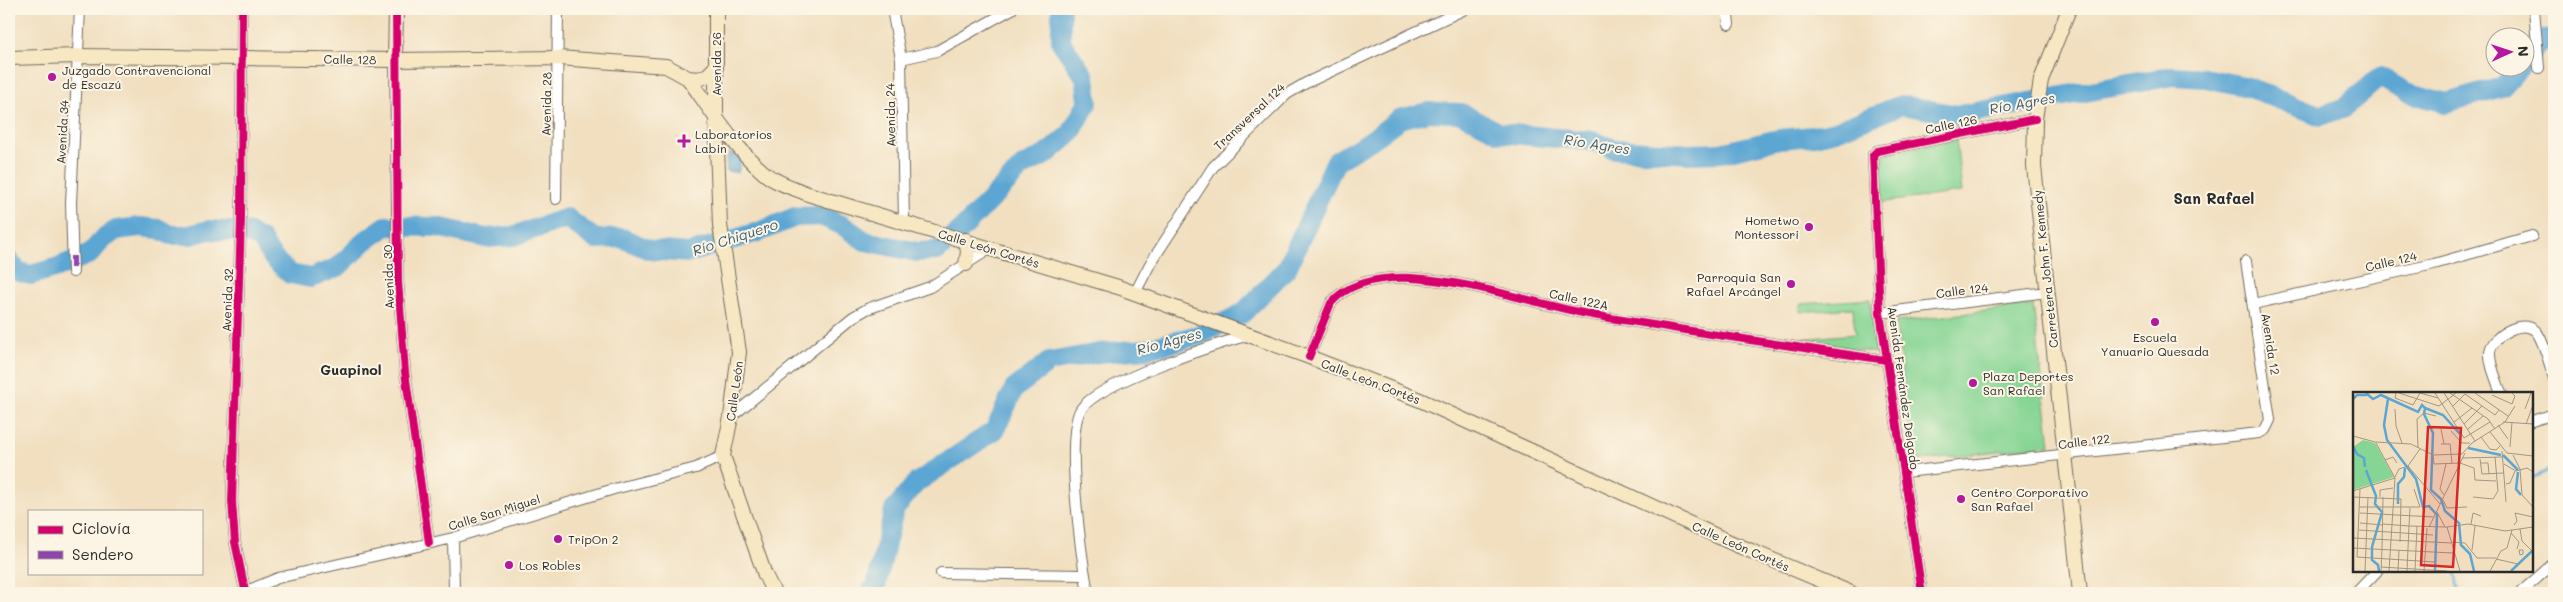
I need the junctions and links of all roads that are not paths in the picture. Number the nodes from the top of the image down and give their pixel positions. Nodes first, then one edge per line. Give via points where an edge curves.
1 (80, 9) edge
2 (242, 9) edge
3 (396, 9) edge
4 (558, 9) edge
5 (716, 9) edge
6 (892, 9) edge
7 (1012, 9) edge
8 (1465, 9) edge
9 (1727, 9) edge
10 (2069, 9) edge
11 (2534, 9) edge
12 (1730, 24) dead end
13 (78, 56) junction
14 (9, 58) edge
15 (242, 58) junction
16 (559, 58) junction
17 (901, 59) junction
18 (395, 60) junction
19 (716, 67) junction
20 (2539, 68) dead end
21 (688, 78) junction
22 (2036, 113) junction
23 (716, 120) junction
24 (739, 146) junction
25 (717, 152) junction
26 (1872, 155) joint
27 (556, 199) dead end
28 (904, 222) junction
29 (2532, 236) dead end
30 (964, 239) junction
31 (991, 248) junction
32 (2246, 261) dead end
33 (966, 264) junction
34 (73, 272) dead end
35 (2047, 292) junction
36 (1135, 293) junction
37 (2252, 304) junction
38 (1880, 313) junction
39 (1250, 335) junction
40 (1309, 356) junction
41 (1886, 360) junction
42 (2554, 378) edge
43 (2500, 392) edge
44 (2554, 414) edge
45 (731, 417) junction
46 (2533, 421) edge
47 (2266, 430) joint
48 (723, 456) junction
49 (2066, 456) junction
50 (1905, 472) junction
51 (453, 538) junction
52 (429, 543) junction
53 (2554, 563) edge
54 (2376, 572) edge
55 (941, 573) dead end
56 (1084, 575) junction
57 (243, 592) edge
58 (454, 593) edge
59 (774, 593) edge
60 (1088, 593) edge
61 (1851, 593) edge
62 (1922, 593) edge
63 (2080, 593) edge
64 (2356, 593) edge
65 (2520, 593) edge

1 - 13 street, Avenida 34
2 - 15 street, Avenida 32
3 - 18 main road, Avenida 30
4 - 16 street, Avenida 28
5 - 19 main road, Avenida 26
6 - 17 street, Avenida 24
7 - 17 street via 937,51
8 - 36 street, Transversal 124 via 1287,94 1213,167 1150,264
9 - 12 street
10 - 22 main road, Carretera John F. Kennedy via 2041,80
11 - 20 street
13 - 14 main road, Calle 128
13 - 15 main road, Calle 128
13 - 34 street, Avenida 34 via 70,203
15 - 18 main road, Calle 128
15 - 57 street, Avenida 32 via 241,220 232,501
16 - 18 main road, Calle 128
16 - 21 main road, Calle 128 via 666,66
16 - 27 street, Avenida 28
17 - 28 street, Avenida 24
18 - 52 street, Avenida 30 via 397,242 405,372
19 - 21 main road via 704,78
19 - 23 main road, Avenida 26
21 - 23 main road, Calle León Cortés
22 - 26 street, Calle 126 via 1877,151
22 - 35 main road, Carretera John F. Kennedy via 2034,166
23 - 24 main road, Calle León Cortés
23 - 25 main road, Calle León
24 - 25 main road via 723,146
24 - 28 main road, Calle León Cortés via 764,173 784,184
25 - 45 main road, Calle León via 720,225 739,352
26 - 38 street, Avenida Fernández Delgado
28 - 30 main road, Calle León Cortés
29 - 37 street, Calle 124 via 2434,264
30 - 31 main road, Calle León Cortés
30 - 33 main road via 968,252
31 - 33 street
31 - 36 main road, Calle León Cortés
32 - 37 street, Avenida 12
33 - 45 street via 930,287 853,317
35 - 38 street, Calle 124
35 - 49 main road, Carretera John F. Kennedy
36 - 39 main road, Calle León Cortés
37 - 47 street, Avenida 12 via 2270,420
38 - 41 street, Avenida Fernández Delgado
39 - 40 main road, Calle León Cortés
39 - 56 street via 1219,342 1115,385 1095,395 1081,410 1075,428 1075,502
40 - 41 street, Calle 122A via 1337,296 1363,283 1385,278 1412,278 1479,287 1578,312
40 - 61 main road, Calle León Cortés via 1420,400
41 - 50 street, Avenida Fernández Delgado
42 - 43 street via 2538,333 2531,327 2521,326 2500,336 2492,346 2490,353
44 - 46 street
45 - 48 main road, Calle León
47 - 49 street, Calle 122
48 - 51 street, Calle San Miguel via 696,468 614,489
48 - 59 main road
49 - 50 street, Calle 122
49 - 63 main road, Carretera John F. Kennedy
50 - 62 street, Avenida Fernández Delgado
51 - 52 street, Calle San Miguel
51 - 58 street
52 - 57 street, Calle San Miguel via 278,578
53 - 65 street
54 - 64 street
55 - 56 street
56 - 60 street

